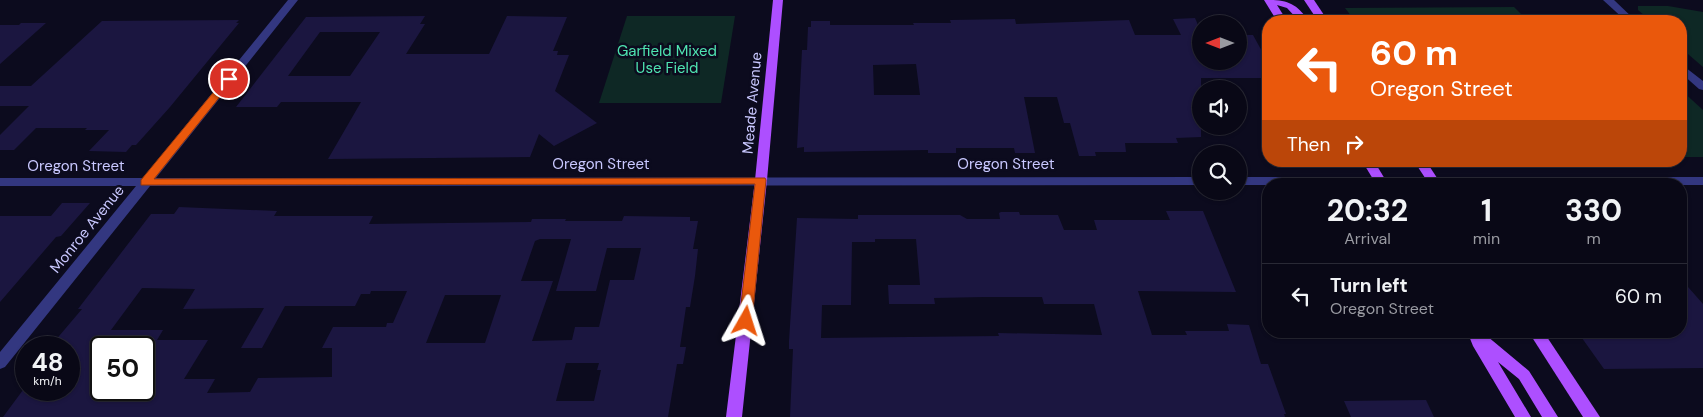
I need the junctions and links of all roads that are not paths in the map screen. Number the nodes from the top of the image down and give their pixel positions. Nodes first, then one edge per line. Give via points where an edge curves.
1 (293, 0) edge
2 (778, 0) edge
3 (1271, 0) edge
4 (1309, 0) edge
5 (1608, 0) edge
6 (1279, 15) edge
7 (1298, 15) edge
8 (1319, 15) edge
9 (1624, 15) edge
10 (1687, 72) edge
11 (1703, 87) edge
12 (1372, 167) edge
13 (1424, 167) edge
14 (1379, 178) edge
15 (1431, 178) edge
16 (761, 180) junction
17 (1192, 181) edge
18 (1247, 181) edge
19 (1262, 181) edge
20 (1687, 181) edge
21 (1703, 181) edge
22 (0, 182) edge
23 (145, 183) junction
24 (1476, 338) edge
25 (1479, 338) edge
26 (1540, 338) edge
27 (0, 363) edge
28 (734, 417) edge
29 (1522, 417) edge
30 (1550, 417) edge
31 (1592, 417) edge

1 - 23 street, Monroe Avenue
2 - 16 main road, Meade Avenue
3 - 6 main road
3 - 7 main road via 1290,6
4 - 8 main road
5 - 9 street
10 - 11 street
12 - 14 main road
13 - 15 main road
16 - 17 street, Oregon Street
16 - 23 street, Oregon Street
16 - 28 main road, Meade Avenue
18 - 19 street
20 - 21 street
22 - 23 street, Oregon Street
23 - 27 street, Monroe Avenue
24 - 29 main road
25 - 30 main road via 1524,375
26 - 31 main road

